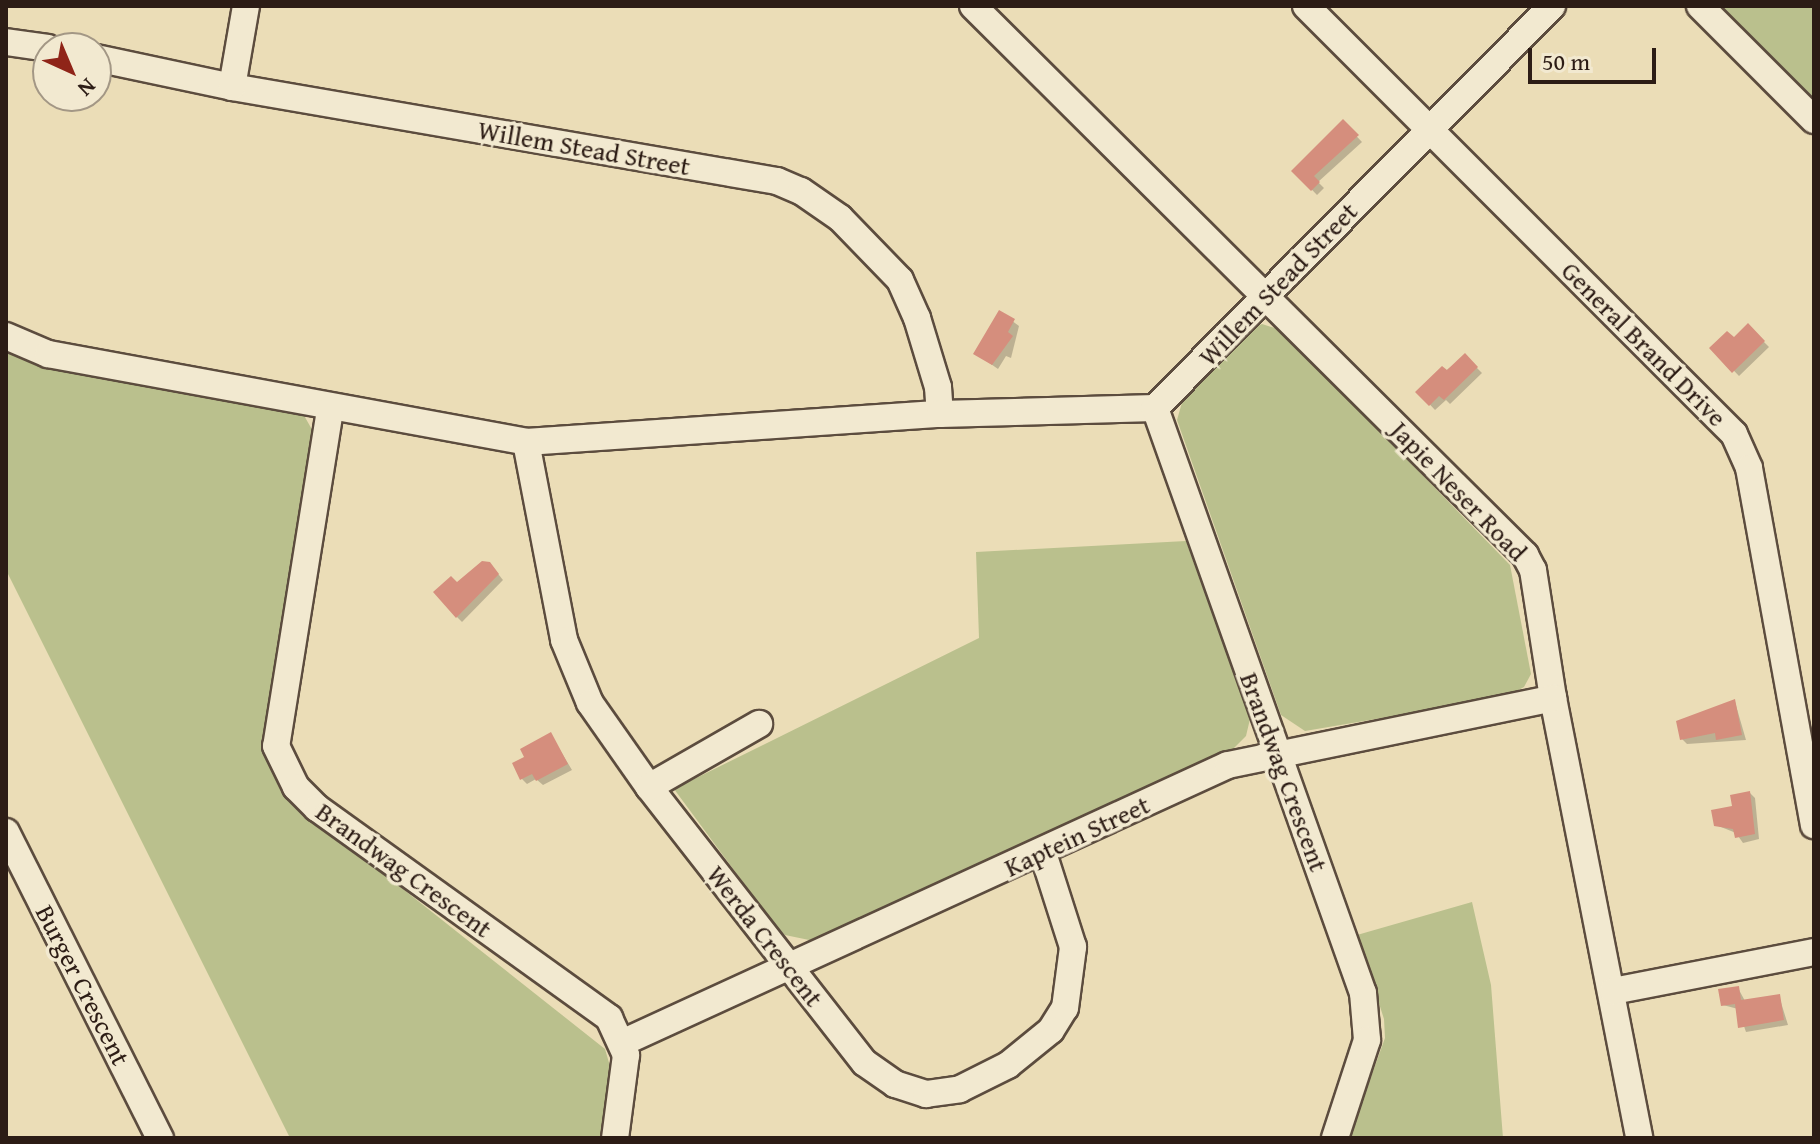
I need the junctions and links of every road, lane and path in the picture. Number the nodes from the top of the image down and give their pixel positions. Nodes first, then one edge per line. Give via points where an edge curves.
1 (246, 6) edge
2 (973, 6) edge
3 (1306, 6) edge
4 (1552, 6) edge
5 (1700, 6) edge
6 (6, 42) edge
7 (32, 46) edge
8 (112, 61) edge
9 (232, 87) junction
10 (1814, 120) edge
11 (1428, 130) junction
12 (1267, 299) junction
13 (6, 336) edge
14 (1155, 408) junction
15 (330, 410) junction
16 (940, 414) junction
17 (526, 442) junction
18 (1553, 698) junction
19 (759, 724) dead end
20 (1276, 752) junction
21 (649, 787) junction
22 (1814, 825) edge
23 (6, 832) edge
24 (1043, 853) junction
25 (1814, 952) edge
26 (790, 966) junction
27 (1613, 991) junction
28 (624, 1042) junction
29 (160, 1138) edge
30 (615, 1138) edge
31 (1335, 1138) edge
32 (1639, 1138) edge

1 - 9 street
2 - 12 street, Japie Neser Road
3 - 11 street, General Brand Drive
4 - 11 street, Willem Stead Street
5 - 10 street
6 - 7 street
8 - 9 street, Willem Stead Street
9 - 16 street, Willem Stead Street via 777,181 801,191 840,218 900,280 938,387
11 - 12 street, Willem Stead Street
11 - 22 street, General Brand Drive via 1734,434 1749,468
12 - 14 street, Willem Stead Street
12 - 18 street, Japie Neser Road via 1525,555 1533,570
13 - 15 street via 48,354
14 - 16 street
14 - 20 street, Brandwag Crescent
15 - 17 street
15 - 28 street, Brandwag Crescent via 280,709 276,746 287,772 317,808 609,1018
16 - 17 street
17 - 21 street, Werda Crescent via 574,670 590,703
18 - 20 street, Kaptein Street
18 - 27 street, Japie Neser Road
19 - 21 street
20 - 24 street, Kaptein Street via 1228,765
20 - 31 street, Brandwag Crescent via 1365,1007 1367,1040
21 - 26 street, Werda Crescent
23 - 29 street, Burger Crescent
24 - 26 street, Kaptein Street
24 - 26 street, Werda Crescent via 1073,947 1065,1008 1051,1030 1008,1065 960,1089 926,1094 895,1084 865,1063
25 - 27 street
26 - 28 street, Kaptein Street
27 - 32 street, Japie Neser Road
28 - 30 street

